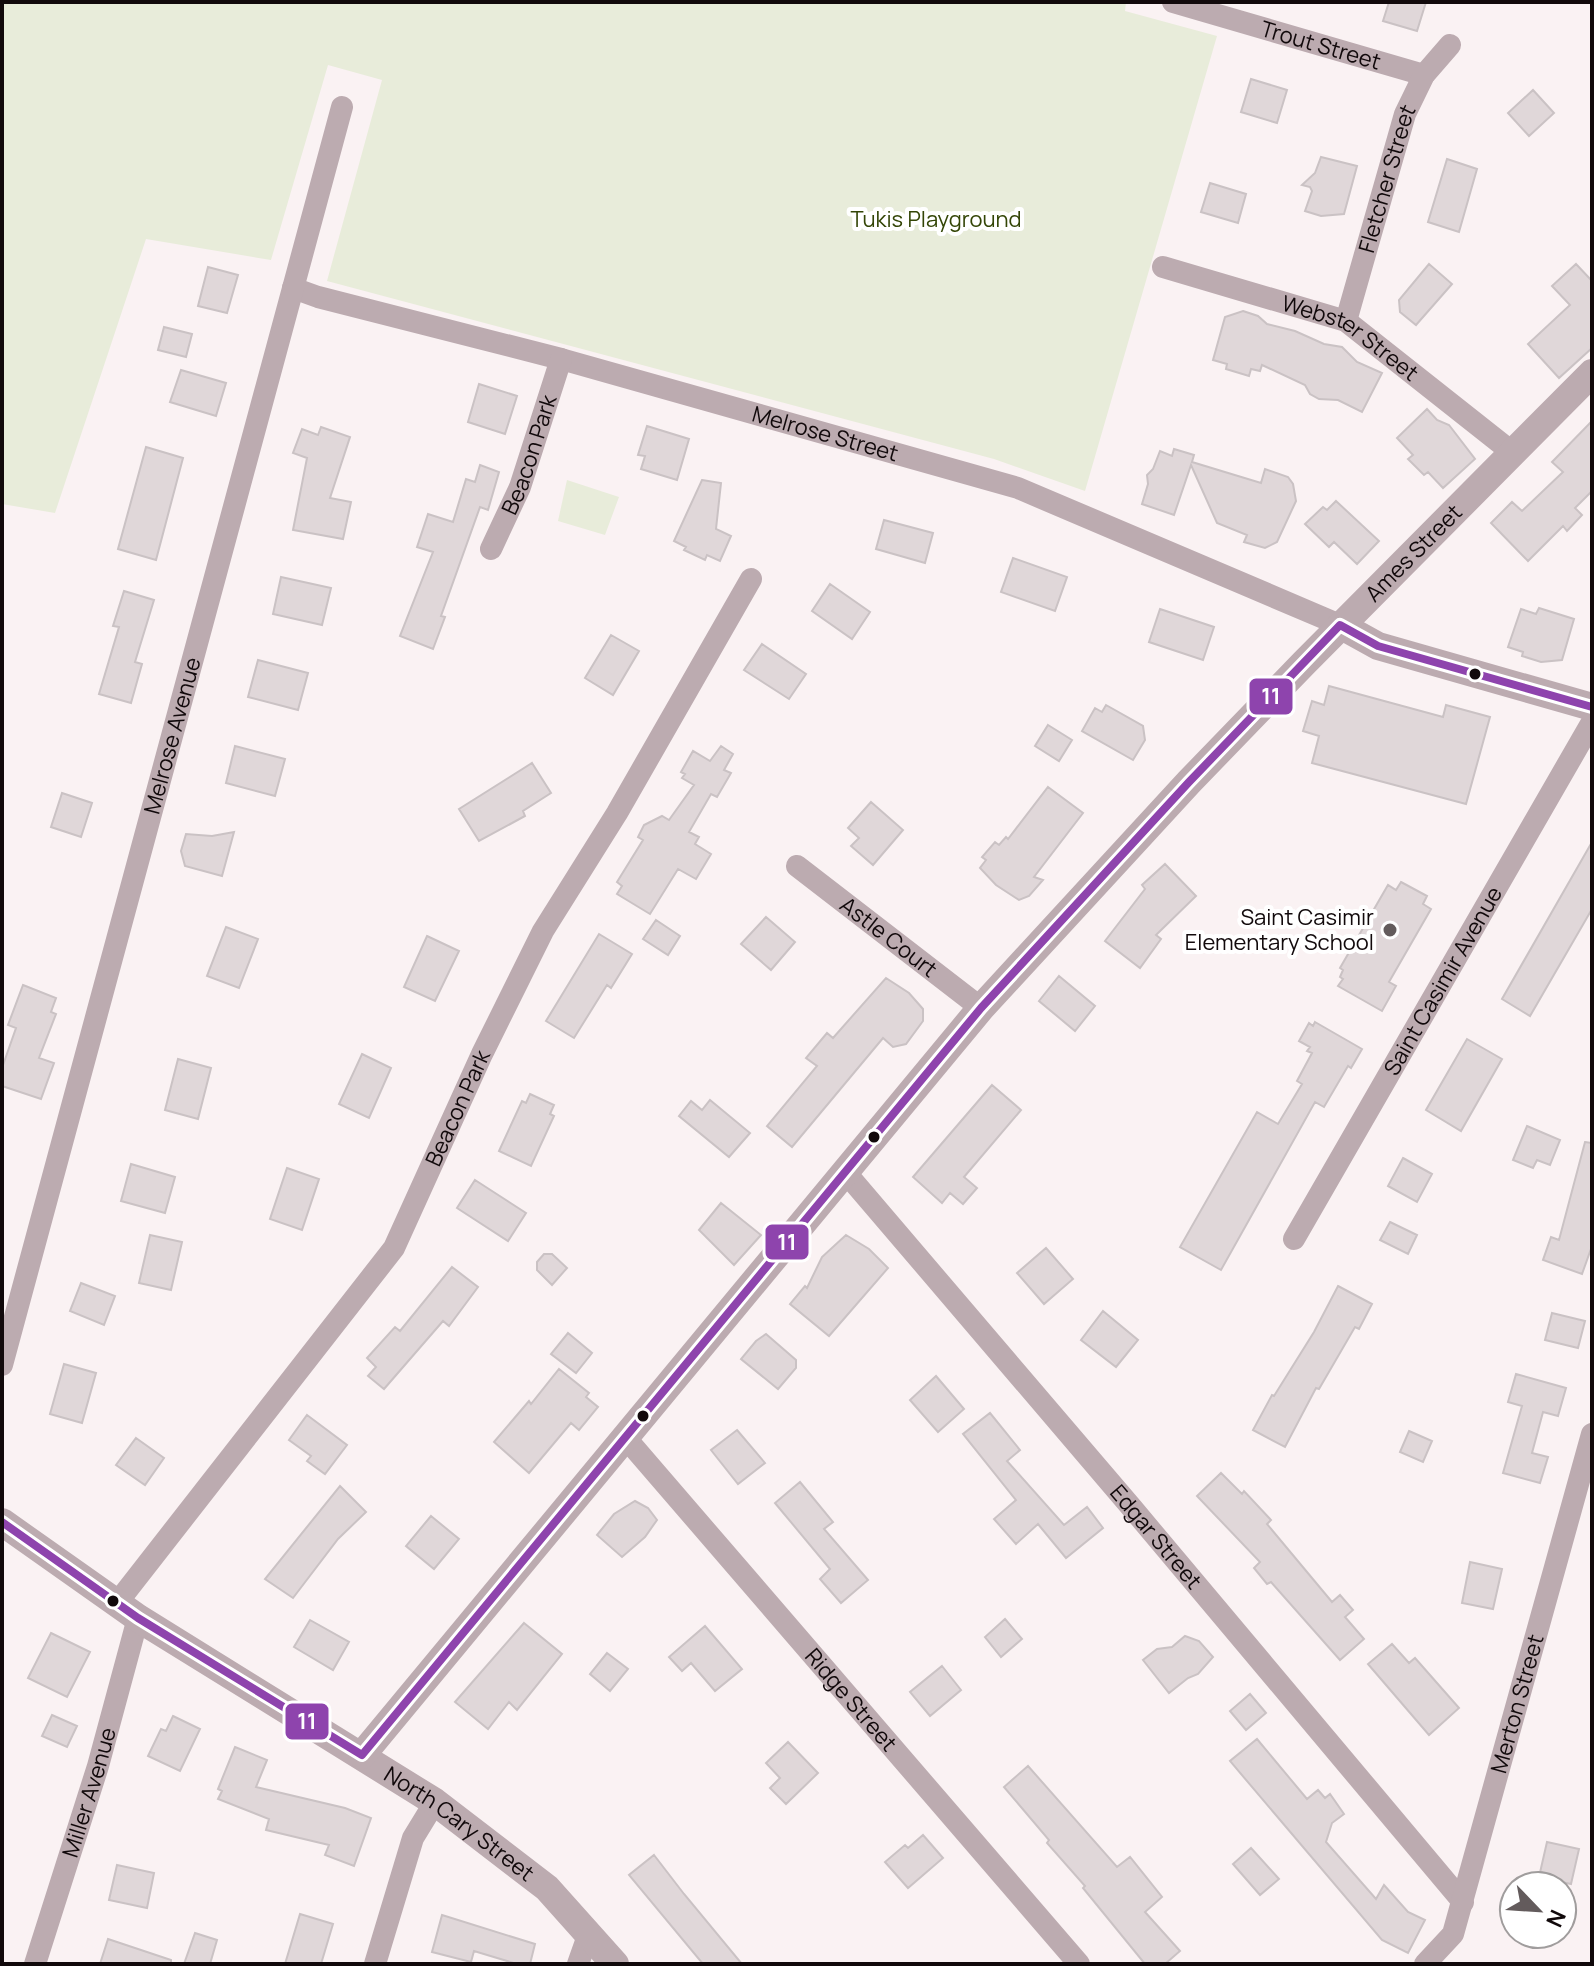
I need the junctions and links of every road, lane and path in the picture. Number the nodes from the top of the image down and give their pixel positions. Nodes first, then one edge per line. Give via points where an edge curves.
1 (1173, 2) edge
2 (1450, 45) dead end
3 (1424, 75) junction
4 (342, 107) dead end
5 (1163, 267) dead end
6 (293, 288) junction
7 (1346, 321) junction
8 (561, 359) junction
9 (1592, 373) edge
10 (1513, 453) junction
11 (491, 549) dead end
12 (751, 579) dead end
13 (1340, 625) junction
14 (1592, 707) edge
15 (1592, 722) edge
16 (797, 866) dead end
17 (981, 1008) junction
18 (846, 1173) junction
19 (1294, 1239) dead end
20 (2, 1365) edge
21 (1592, 1434) edge
22 (624, 1436) junction
23 (2, 1522) edge
24 (128, 1610) junction
25 (362, 1755) junction
26 (435, 1802) junction
27 (1463, 1902) junction
28 (589, 1933) junction
29 (35, 1964) edge
30 (375, 1964) edge
31 (578, 1964) edge
32 (615, 1964) edge
33 (1079, 1964) edge
34 (1425, 1964) edge

1 - 3 street, Trout Street
2 - 3 street, Fletcher Street
3 - 7 street, Fletcher Street via 1405,114
4 - 6 street, Melrose Avenue
5 - 7 street, Webster Street
6 - 8 street, Melrose Street
6 - 20 street, Melrose Avenue
7 - 10 street, Webster Street
8 - 11 street, Beacon Park via 520,487
8 - 13 street, Melrose Street via 1018,488
9 - 10 street, Ames Street
10 - 13 street, Ames Street
12 - 24 street, Beacon Park via 543,931 394,1248
13 - 14 street via 1378,646
13 - 17 street, Ames Street
15 - 19 street, Saint Casimir Avenue
16 - 17 street, Astle Court
17 - 18 street, Ames Street
18 - 22 street, Ames Street
18 - 27 street, Edgar Street
21 - 27 street, Merton Street
22 - 25 street, Ames Street
22 - 33 street, Ridge Street
23 - 24 street, North Cary Street
24 - 25 street, North Cary Street
24 - 29 street, Miller Avenue via 98,1766
25 - 26 street, North Cary Street
26 - 28 street, North Cary Street via 547,1888
26 - 30 street via 413,1838
27 - 34 street, Merton Street via 1453,1934
28 - 31 street
28 - 32 street, North Cary Street

